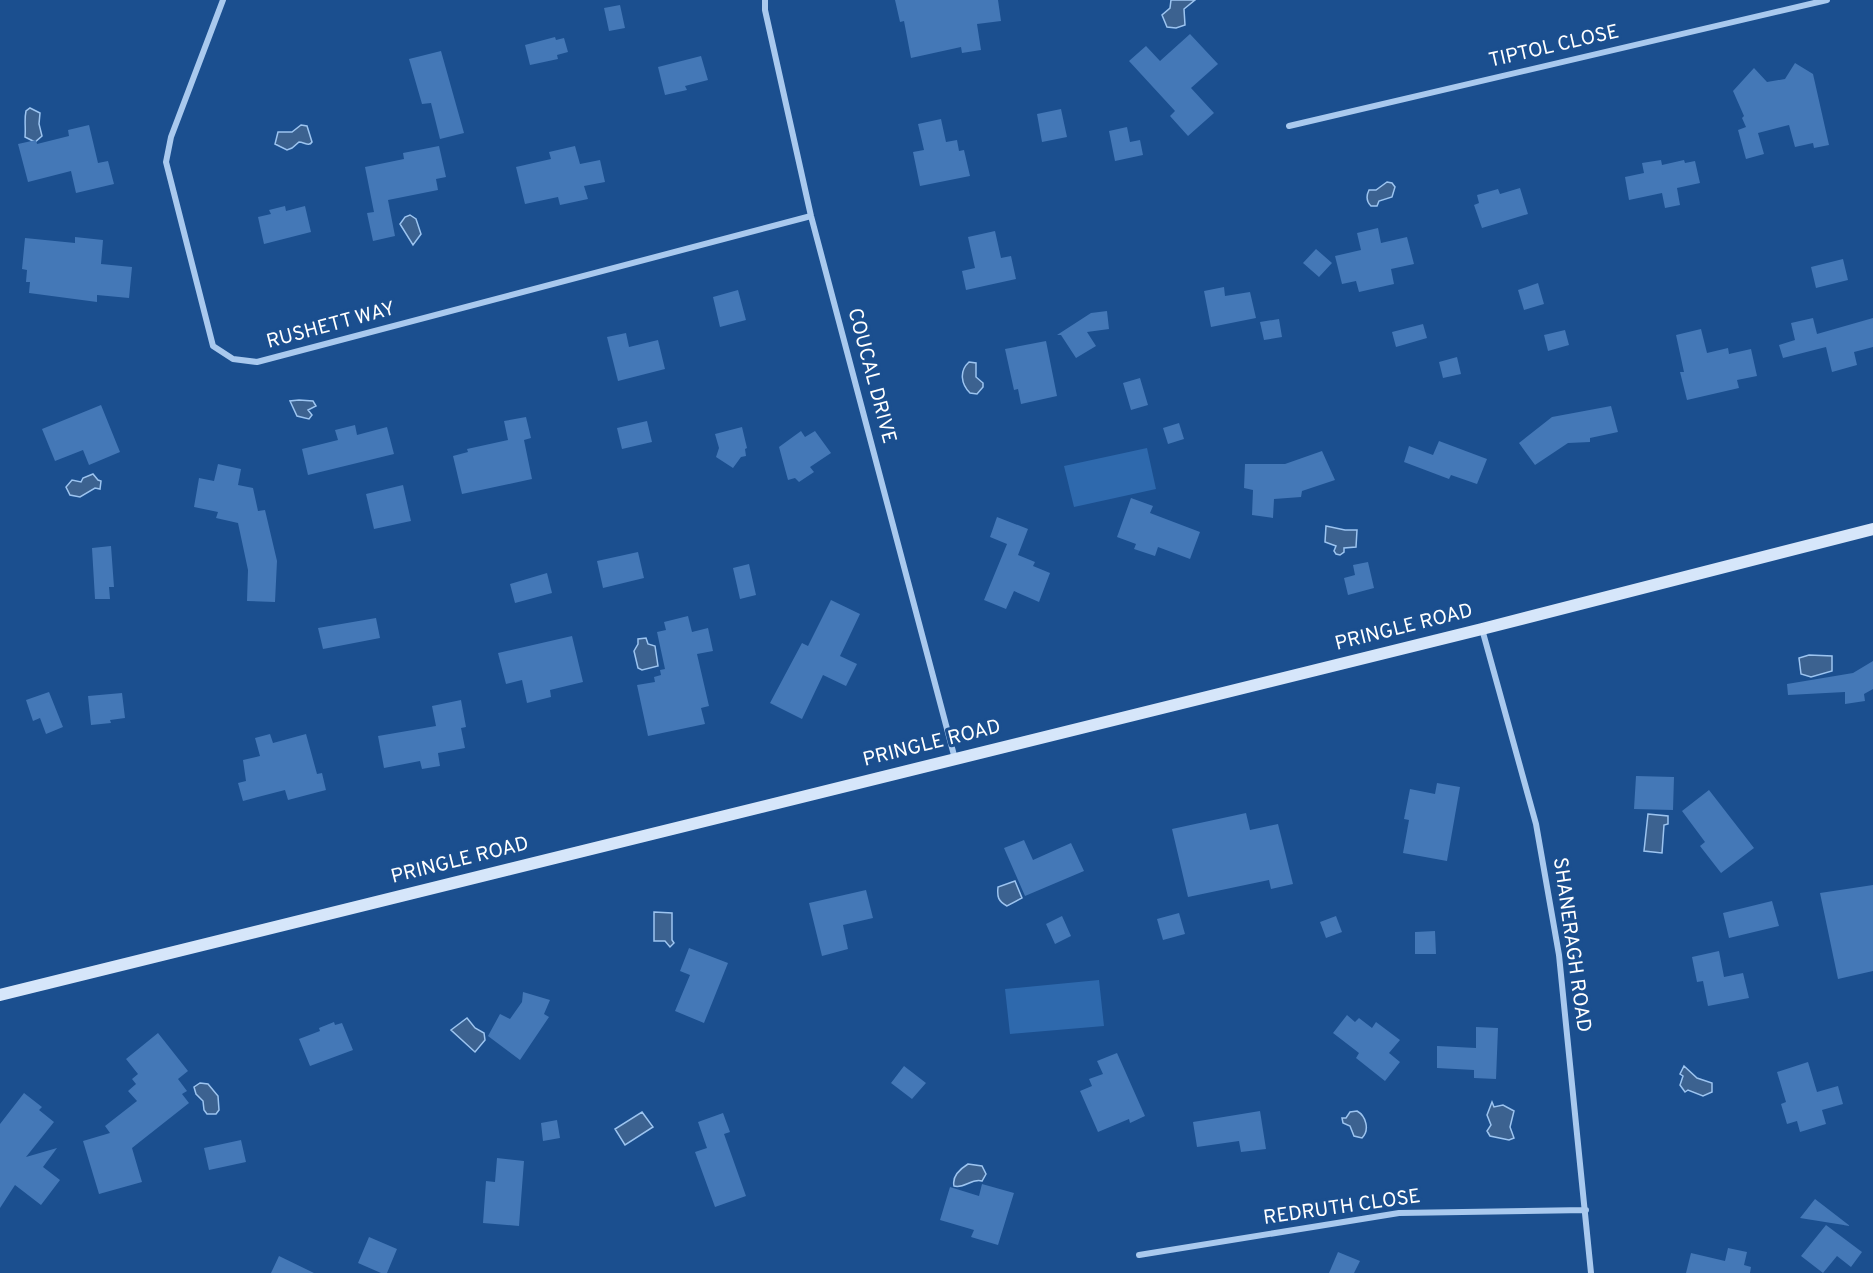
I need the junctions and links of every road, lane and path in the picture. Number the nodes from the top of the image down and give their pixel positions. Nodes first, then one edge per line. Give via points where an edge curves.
1 (223, 0) edge
2 (765, 0) edge
3 (1827, 0) edge
4 (1289, 126) dead end
5 (811, 216) junction
6 (1873, 529) edge
7 (1482, 629) junction
8 (955, 759) junction
9 (0, 995) edge
10 (1586, 1210) junction
11 (1139, 1255) dead end
12 (1591, 1273) edge

1 - 5 street, RUSHETT WAY via 171,137 166,162 213,346 233,359 257,362
2 - 5 street, COUCAL DRIVE
3 - 4 street, TIPTOL CLOSE
5 - 8 street, COUCAL DRIVE
6 - 7 street, PRINGLE ROAD
7 - 8 street, PRINGLE ROAD
7 - 10 street, SHANERAGH ROAD via 1536,824 1559,955
8 - 9 street, PRINGLE ROAD
10 - 11 street, REDRUTH CLOSE via 1400,1213
10 - 12 street, SHANERAGH ROAD

